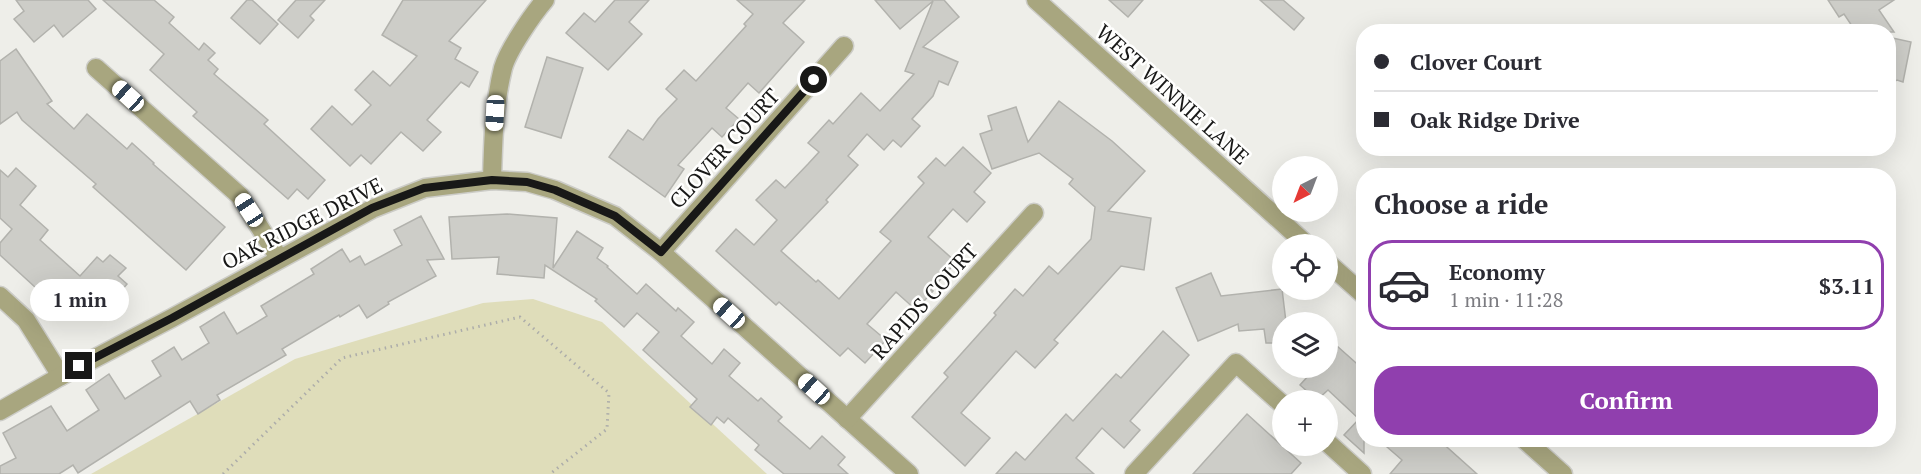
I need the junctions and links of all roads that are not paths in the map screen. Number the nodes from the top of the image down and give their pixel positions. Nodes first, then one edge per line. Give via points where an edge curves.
1 (545, 0) edge
2 (1036, 0) edge
3 (844, 46) dead end
4 (96, 68) dead end
5 (492, 180) junction
6 (1035, 213) dead end
7 (1295, 234) edge
8 (661, 252) junction
9 (279, 258) junction
10 (1338, 272) edge
11 (1356, 289) edge
12 (0, 296) edge
13 (61, 376) junction
14 (1272, 395) edge
15 (0, 411) edge
16 (848, 419) junction
17 (1533, 447) edge
18 (1338, 452) edge
19 (909, 474) edge
20 (1134, 474) edge
21 (1362, 474) edge
22 (1563, 474) edge

1 - 5 street via 504,65 495,113
2 - 7 street, WEST WINNIE LANE
3 - 8 street, CLOVER COURT
4 - 9 street via 240,196
5 - 8 street, OAK RIDGE DRIVE via 527,182 583,201 615,216
5 - 9 street, OAK RIDGE DRIVE via 424,188 372,208
6 - 16 street, RAPIDS COURT
8 - 16 street, OAK RIDGE DRIVE
9 - 13 street, OAK RIDGE DRIVE
10 - 11 street
12 - 13 street via 26,320
13 - 15 street, OAK RIDGE DRIVE
14 - 20 street via 1236,363
16 - 19 street, OAK RIDGE DRIVE
17 - 22 street
18 - 21 street

